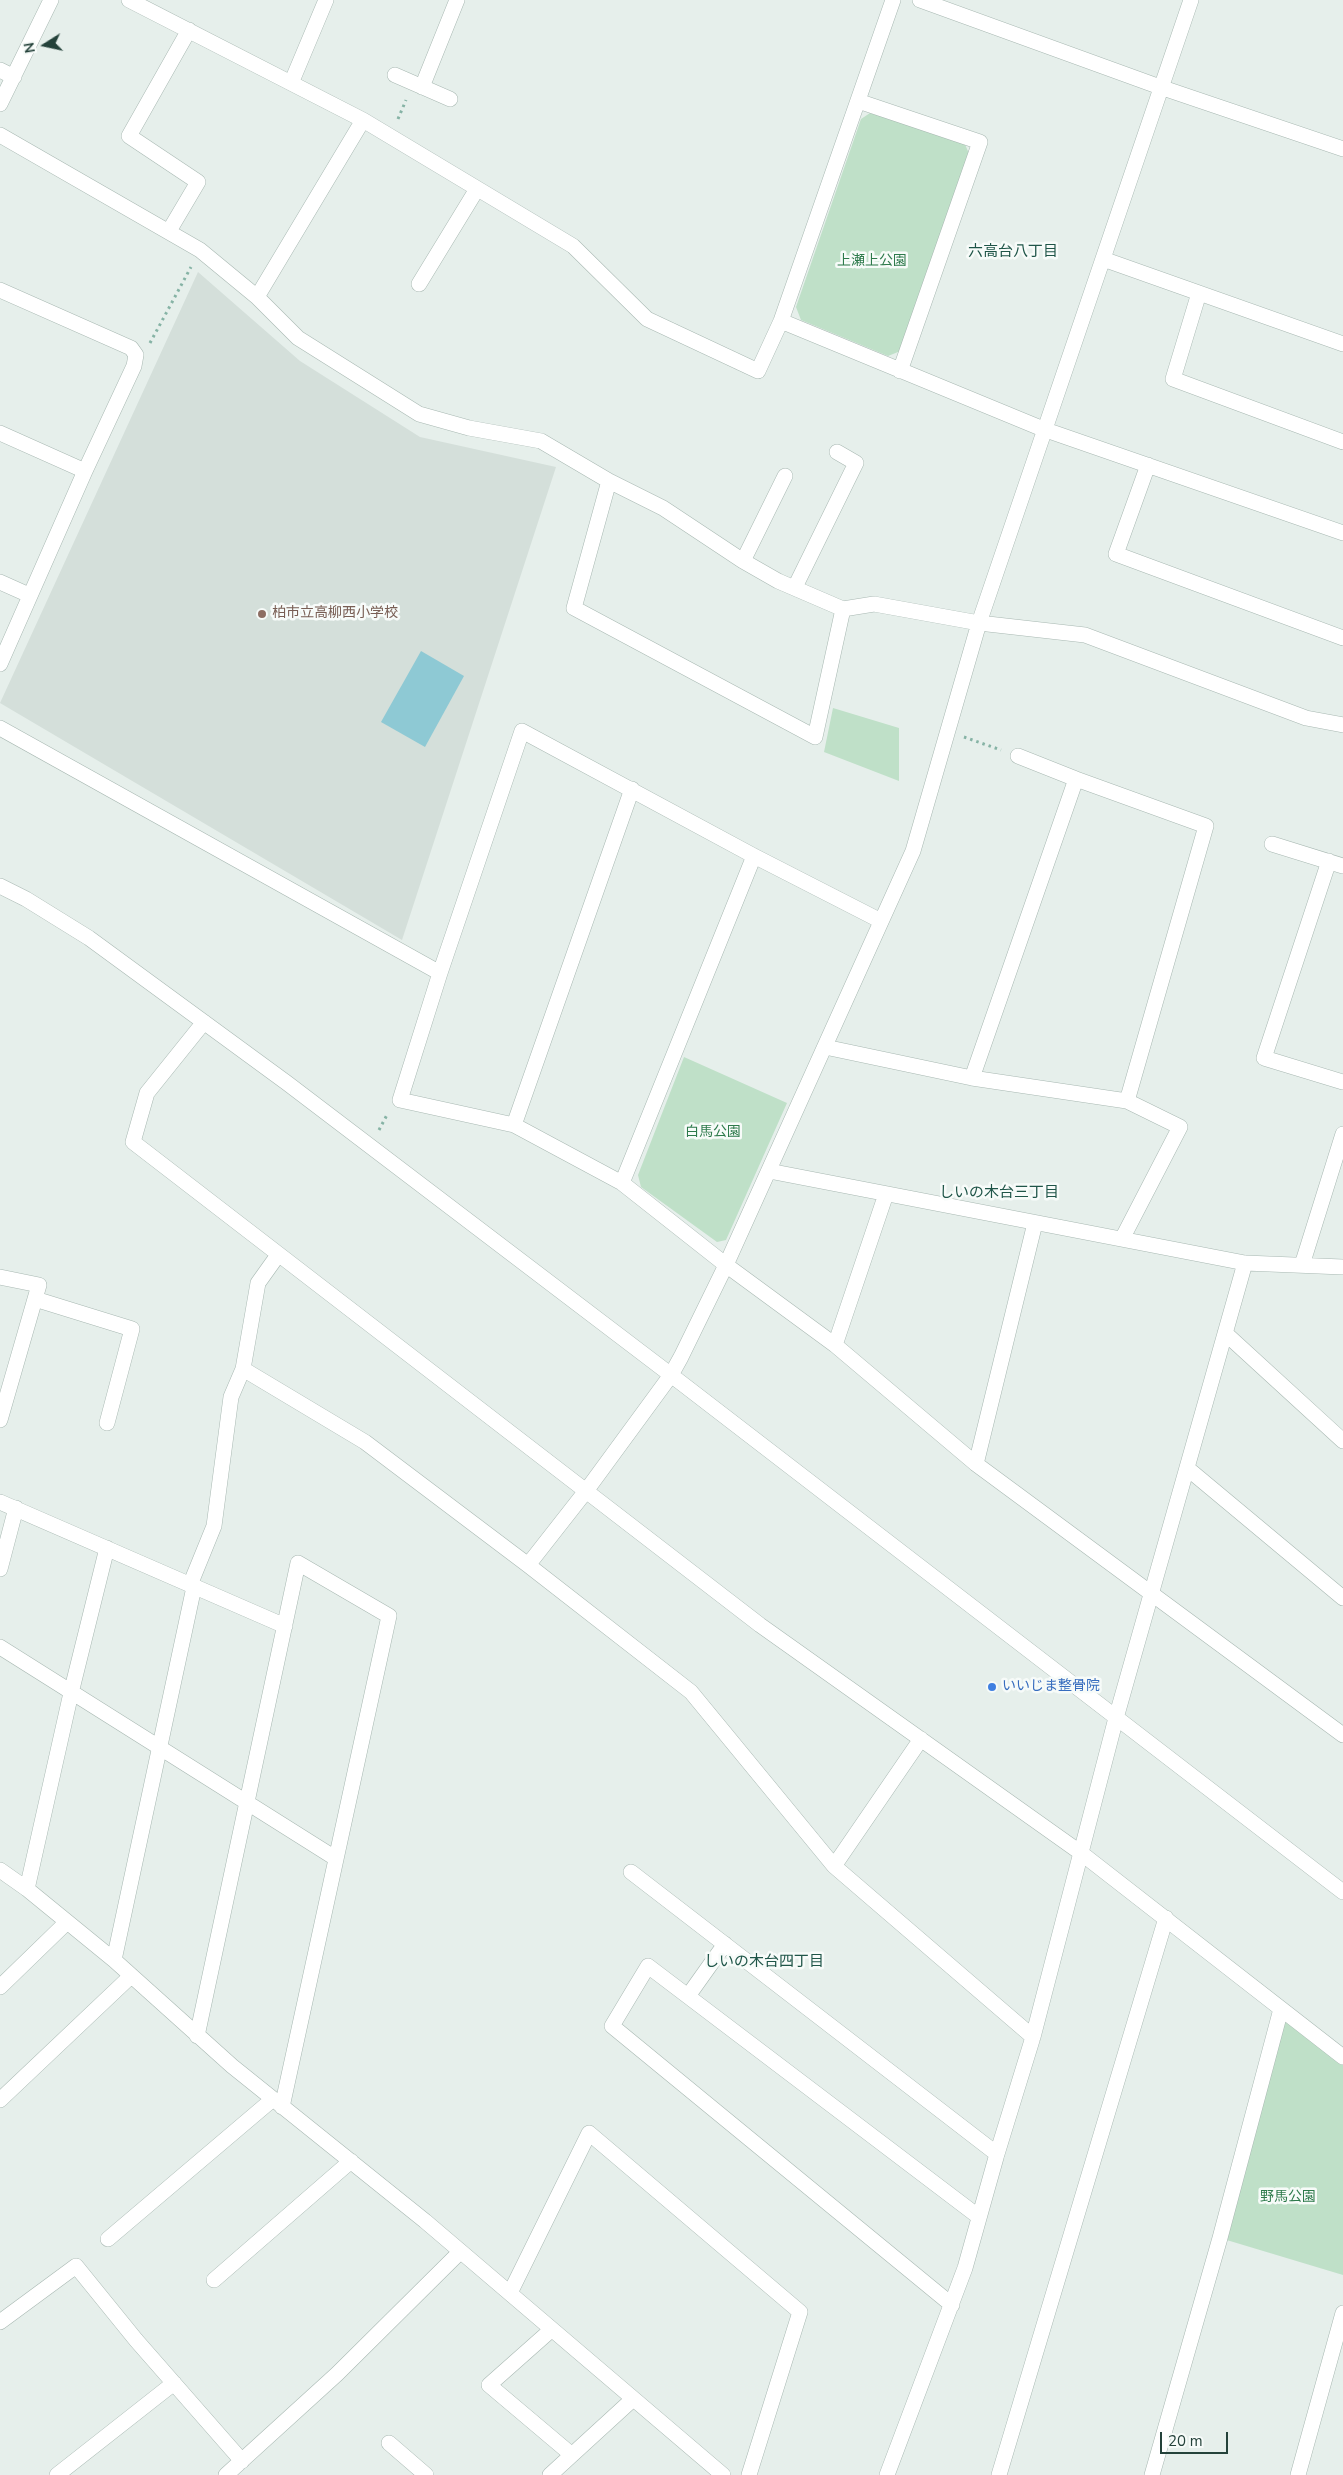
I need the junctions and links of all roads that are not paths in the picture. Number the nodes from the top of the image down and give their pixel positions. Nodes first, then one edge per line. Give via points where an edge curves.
1 (51, 0) edge
2 (129, 0) edge
3 (326, 0) edge
4 (457, 0) edge
5 (893, 0) edge
6 (920, 0) edge
7 (1191, 0) edge
8 (189, 30) junction
9 (7, 73) edge
10 (395, 75) dead end
11 (292, 82) junction
12 (418, 85) junction
13 (1160, 87) junction
14 (450, 99) dead end
15 (858, 101) junction
16 (0, 104) edge
17 (362, 120) junction
18 (0, 134) edge
19 (1343, 149) edge
20 (477, 189) junction
21 (168, 231) junction
22 (1103, 259) junction
23 (419, 284) dead end
24 (0, 290) edge
25 (1198, 293) junction
26 (257, 297) junction
27 (781, 321) junction
28 (1343, 344) edge
29 (900, 371) junction
30 (1043, 429) junction
31 (0, 434) edge
32 (1343, 442) edge
33 (837, 452) dead end
34 (1148, 465) junction
35 (85, 471) junction
36 (785, 476) dead end
37 (609, 481) junction
38 (1343, 533) edge
39 (743, 561) junction
40 (0, 582) edge
41 (795, 587) junction
42 (29, 595) junction
43 (843, 609) junction
44 (979, 623) junction
45 (1343, 638) edge
46 (0, 664) edge
47 (1343, 725) edge
48 (0, 728) edge
49 (1018, 756) road end
50 (1076, 779) junction
51 (632, 789) junction
52 (1272, 844) dead end
53 (754, 856) junction
54 (1336, 864) edge
55 (0, 886) edge
56 (881, 921) junction
57 (440, 973) junction
58 (204, 1022) junction
59 (825, 1047) junction
60 (972, 1078) junction
61 (1343, 1082) edge
62 (1127, 1101) junction
63 (514, 1125) junction
64 (1343, 1134) edge
65 (769, 1171) junction
66 (622, 1183) junction
67 (886, 1194) junction
68 (1035, 1223) junction
69 (1122, 1239) junction
70 (278, 1255) junction
71 (1245, 1263) junction
72 (726, 1264) junction
73 (1302, 1266) junction
74 (1343, 1267) edge
75 (0, 1276) edge
76 (34, 1299) junction
77 (1226, 1333) junction
78 (835, 1345) junction
79 (243, 1369) junction
80 (671, 1375) junction
81 (4, 1388) edge
82 (0, 1420) edge
83 (107, 1423) dead end
84 (1343, 1441) edge
85 (976, 1464) junction
86 (1187, 1468) junction
87 (586, 1491) junction
88 (0, 1502) edge
89 (16, 1508) junction
90 (107, 1548) junction
91 (528, 1565) junction
92 (0, 1569) edge
93 (192, 1586) junction
94 (1151, 1594) junction
95 (1343, 1598) edge
96 (285, 1626) junction
97 (0, 1646) edge
98 (71, 1693) junction
99 (1116, 1718) junction
100 (1343, 1734) edge
101 (921, 1739) junction
102 (159, 1748) junction
103 (247, 1804) junction
104 (1081, 1854) junction
105 (335, 1858) junction
106 (834, 1866) junction
107 (0, 1870) edge
108 (631, 1872) dead end
109 (27, 1889) junction
110 (1343, 1892) edge
111 (1166, 1918) junction
112 (67, 1922) junction
113 (725, 1944) junction
114 (114, 1960) junction
115 (130, 1976) junction
116 (0, 1987) edge
117 (688, 1996) junction
118 (1281, 2009) junction
119 (197, 2036) junction
120 (1033, 2038) junction
121 (1343, 2057) edge
122 (0, 2100) edge
123 (278, 2103) junction
124 (997, 2154) junction
125 (351, 2161) junction
126 (980, 2217) junction
127 (108, 2238) dead end
128 (460, 2252) junction
129 (214, 2280) dead end
130 (510, 2293) junction
131 (952, 2305) junction
132 (1343, 2313) edge
133 (0, 2322) edge
134 (551, 2330) junction
135 (174, 2383) junction
136 (633, 2399) junction
137 (389, 2443) dead end
138 (572, 2455) junction
139 (242, 2461) junction
140 (57, 2475) edge
141 (226, 2475) edge
142 (426, 2475) edge
143 (550, 2475) edge
144 (723, 2475) edge
145 (749, 2475) edge
146 (887, 2475) edge
147 (999, 2475) edge
148 (1152, 2475) edge
149 (1298, 2475) edge

1 - 9 street
2 - 8 street
3 - 11 street
4 - 12 street
5 - 15 street
6 - 13 street
7 - 13 street
8 - 11 street
8 - 21 street via 129,136 198,182
9 - 16 street
10 - 12 street
11 - 17 street
12 - 14 street
13 - 19 street
13 - 22 street
15 - 27 street
15 - 29 street via 980,142
17 - 20 street
17 - 26 street
18 - 21 street
20 - 23 street
20 - 27 street via 573,246 647,319 758,371
21 - 26 street via 200,250
22 - 25 street
22 - 30 street
24 - 35 street via 131,348 136,355 134,366
25 - 28 street
25 - 32 street via 1172,379
26 - 37 street via 298,338 419,414 469,428 540,441
27 - 29 street
29 - 30 street
30 - 34 street
30 - 44 street
31 - 35 street
33 - 41 street via 856,463
34 - 38 street
34 - 45 street via 1116,554
35 - 42 street
36 - 39 street
37 - 39 street via 663,508
37 - 43 street via 574,608 815,737
39 - 41 street
40 - 42 street
41 - 43 street
42 - 46 street
43 - 44 street via 874,604
44 - 47 street via 1085,635 1306,718
44 - 56 street via 912,851
48 - 57 street
49 - 50 street
50 - 60 street
50 - 62 street via 1206,826
51 - 53 street
51 - 57 street via 522,731
51 - 63 street
52 - 54 street
53 - 56 street
53 - 66 street
54 - 61 street via 1264,1058
55 - 58 street via 89,938
56 - 59 street
57 - 63 street via 400,1100
58 - 70 street via 148,1093 133,1142
58 - 80 street
59 - 60 street
59 - 65 street
60 - 62 street
62 - 69 street via 1180,1127
63 - 66 street
64 - 73 street
65 - 67 street
65 - 72 street
66 - 72 street
67 - 68 street
67 - 78 street
68 - 69 street
68 - 85 street
69 - 71 street
70 - 79 street via 258,1283
70 - 87 street
71 - 73 street
71 - 77 street
72 - 78 street
72 - 80 street
73 - 74 street
75 - 76 street via 39,1285
76 - 81 street
76 - 83 street via 132,1329
77 - 84 street
77 - 86 street
78 - 85 street
79 - 91 street via 365,1442
79 - 93 street via 231,1397 214,1526
80 - 87 street
80 - 99 street
81 - 82 street
85 - 94 street
86 - 94 street
86 - 95 street
87 - 91 street
87 - 101 street via 760,1625
88 - 89 street
89 - 90 street
89 - 92 street
90 - 93 street
90 - 98 street
91 - 106 street via 691,1692
93 - 96 street
93 - 102 street
94 - 99 street
94 - 100 street
96 - 103 street
96 - 105 street via 298,1563 389,1616
97 - 98 street
98 - 102 street
98 - 109 street
99 - 104 street
99 - 110 street
101 - 104 street
101 - 106 street
102 - 103 street
102 - 114 street
103 - 105 street
103 - 119 street
104 - 111 street
104 - 120 street
105 - 123 street
106 - 120 street
107 - 109 street
108 - 113 street
109 - 112 street
111 - 118 street
111 - 147 street
112 - 114 street
112 - 116 street
113 - 117 street
113 - 124 street
114 - 115 street
115 - 119 street
115 - 122 street
117 - 126 street
117 - 131 street via 648,1966 612,2026
118 - 121 street
118 - 148 street
119 - 123 street
120 - 124 street
123 - 125 street
123 - 127 street
124 - 126 street
125 - 128 street
125 - 129 street
126 - 131 street
128 - 130 street
128 - 139 street via 337,2374
130 - 134 street
130 - 145 street via 589,2133 800,2312
131 - 146 street
132 - 149 street
133 - 135 street via 76,2266
134 - 136 street
134 - 138 street via 489,2385
135 - 139 street
135 - 140 street
136 - 138 street
136 - 144 street
137 - 142 street
138 - 143 street
139 - 141 street

